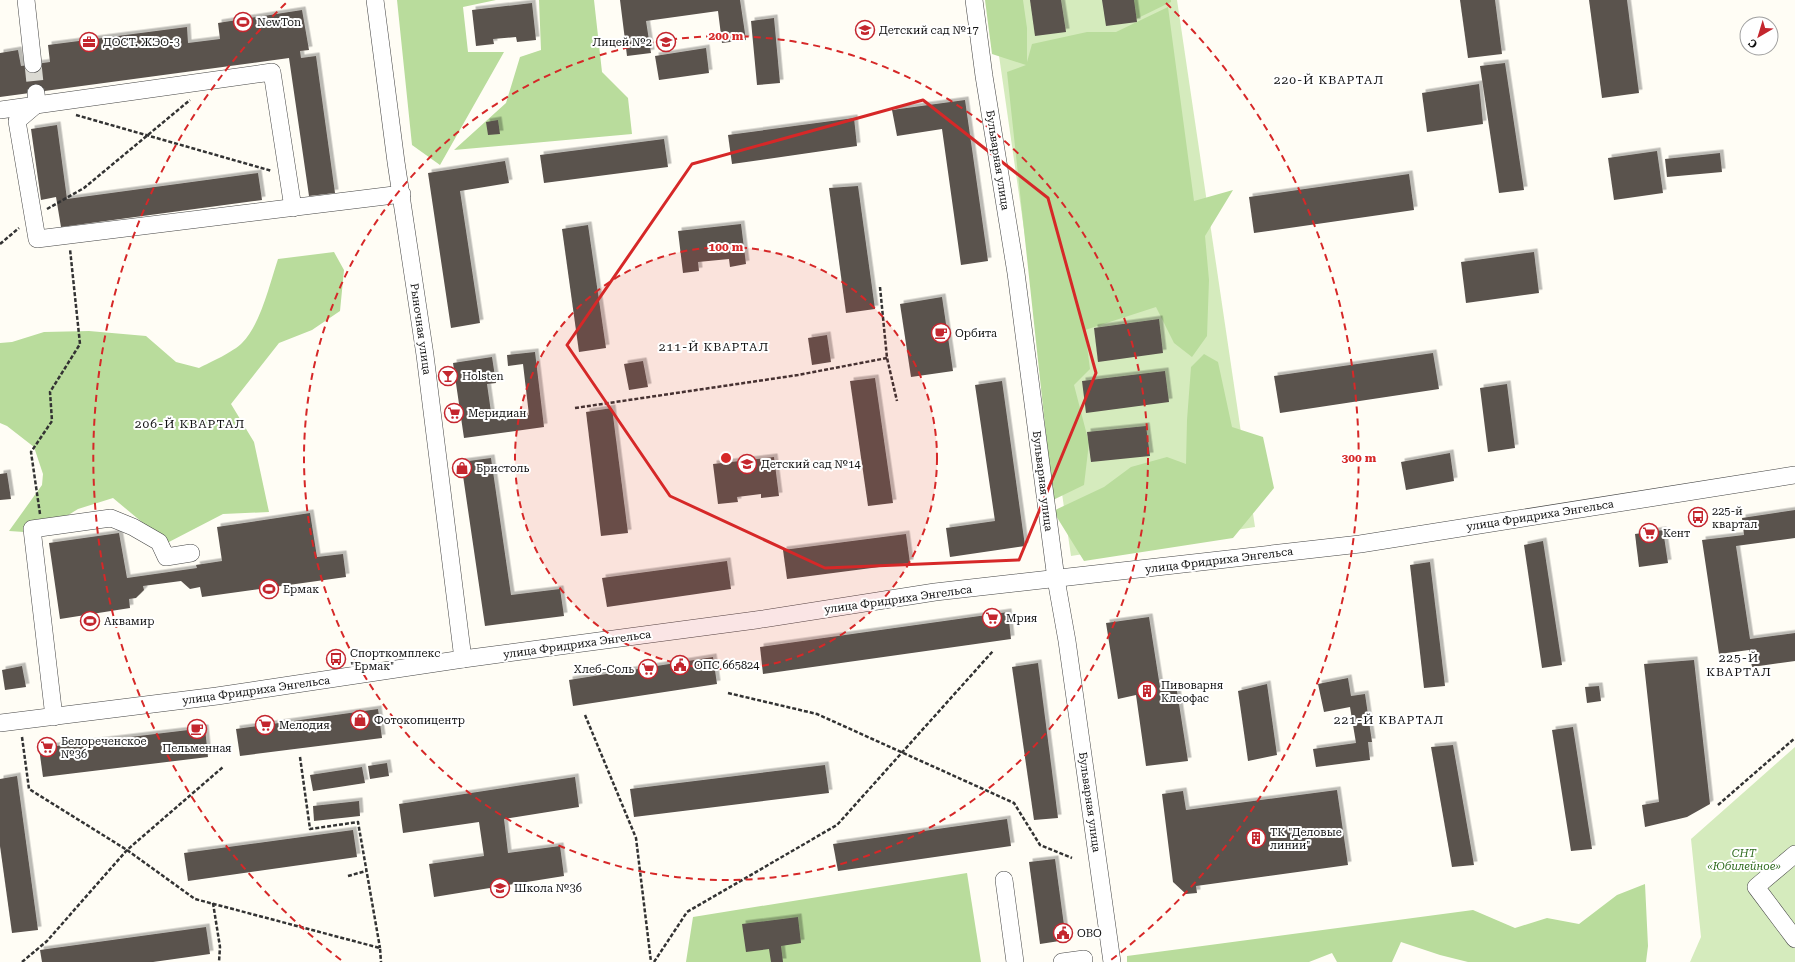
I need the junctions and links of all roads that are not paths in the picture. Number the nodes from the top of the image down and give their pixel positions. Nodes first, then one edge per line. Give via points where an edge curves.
1 (26, 0) edge
2 (375, 0) edge
3 (974, 0) edge
4 (33, 64) tunnel mouth
5 (37, 98) junction
6 (0, 110) edge
7 (402, 194) junction
8 (293, 208) junction
9 (1795, 475) edge
10 (191, 553) dead end
11 (1056, 579) junction
12 (463, 659) junction
13 (54, 717) junction
14 (0, 723) edge
15 (1795, 854) edge
16 (1004, 880) dead end
17 (1795, 939) edge
18 (1084, 959) dead end
19 (1015, 962) edge
20 (1062, 962) edge
21 (1112, 962) edge

1 - 4 street
2 - 7 street, Рыночная улица
3 - 11 street, Бульварная улица via 1016,273
5 - 6 street
5 - 8 street via 272,72
5 - 8 street via 17,121 36,239
7 - 8 street
7 - 12 street, Рыночная улица
9 - 11 street, улица Фридриха Энгельса via 1360,544
10 - 13 street via 166,557 159,542 111,518 32,529
11 - 12 street, улица Фридриха Энгельса via 934,592 756,620
11 - 21 street, Бульварная улица
12 - 13 street, улица Фридриха Энгельса via 217,696
13 - 14 street, улица Фридриха Энгельса
15 - 17 street via 1756,887
16 - 19 street
18 - 20 street

